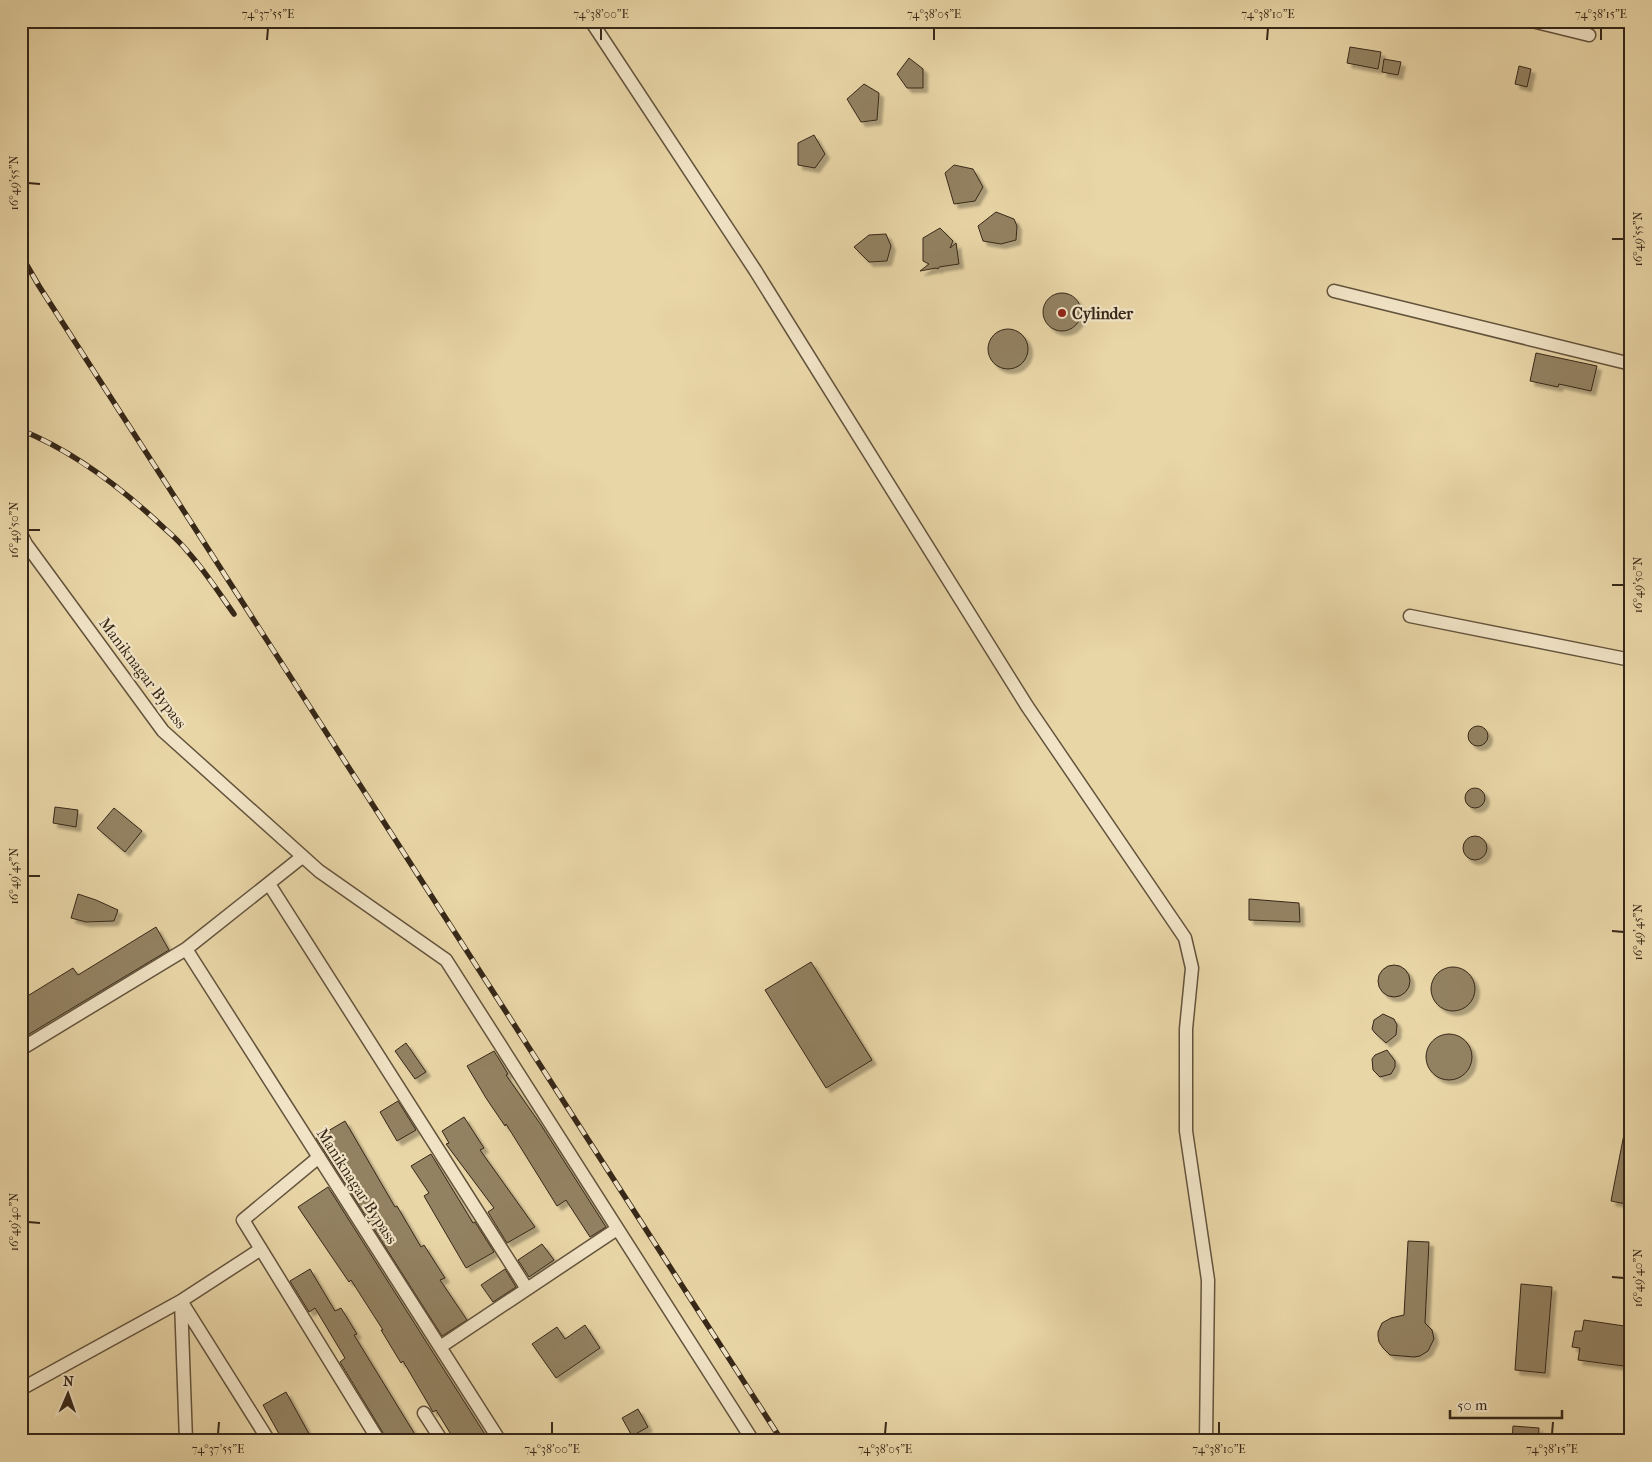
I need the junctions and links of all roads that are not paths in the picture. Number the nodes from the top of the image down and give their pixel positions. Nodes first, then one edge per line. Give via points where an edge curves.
1 (591, 21) edge
2 (1532, 21) edge
3 (1589, 35) dead end
4 (1334, 291) dead end
5 (1631, 364) edge
6 (23, 540) edge
7 (1410, 616) dead end
8 (1631, 660) edge
9 (302, 857) junction
10 (269, 884) junction
11 (186, 949) junction
12 (21, 1049) edge
13 (319, 1157) junction
14 (617, 1229) junction
15 (261, 1249) junction
16 (527, 1289) junction
17 (181, 1301) junction
18 (440, 1347) junction
19 (21, 1389) edge
20 (424, 1413) dead end
21 (186, 1441) edge
22 (269, 1441) edge
23 (378, 1441) edge
24 (442, 1441) edge
25 (500, 1441) edge
26 (753, 1441) edge
27 (1206, 1441) edge

1 - 27 street via 755,270 1027,706 1185,938 1192,968 1186,1029 1186,1131 1208,1280
2 - 3 street
4 - 5 street
6 - 9 street, Maniknagar Bypass via 163,731
7 - 8 street
9 - 10 street
9 - 14 street, Maniknagar Bypass via 446,960
10 - 11 street
10 - 16 street
11 - 12 street
11 - 13 street, Maniknagar Bypass
13 - 15 street via 243,1220
13 - 18 street, Maniknagar Bypass
14 - 16 street
14 - 26 street, Maniknagar Bypass
15 - 17 street
15 - 23 street
16 - 18 street
17 - 19 street
17 - 21 street
17 - 22 street
18 - 25 street, Maniknagar Bypass
20 - 24 street

